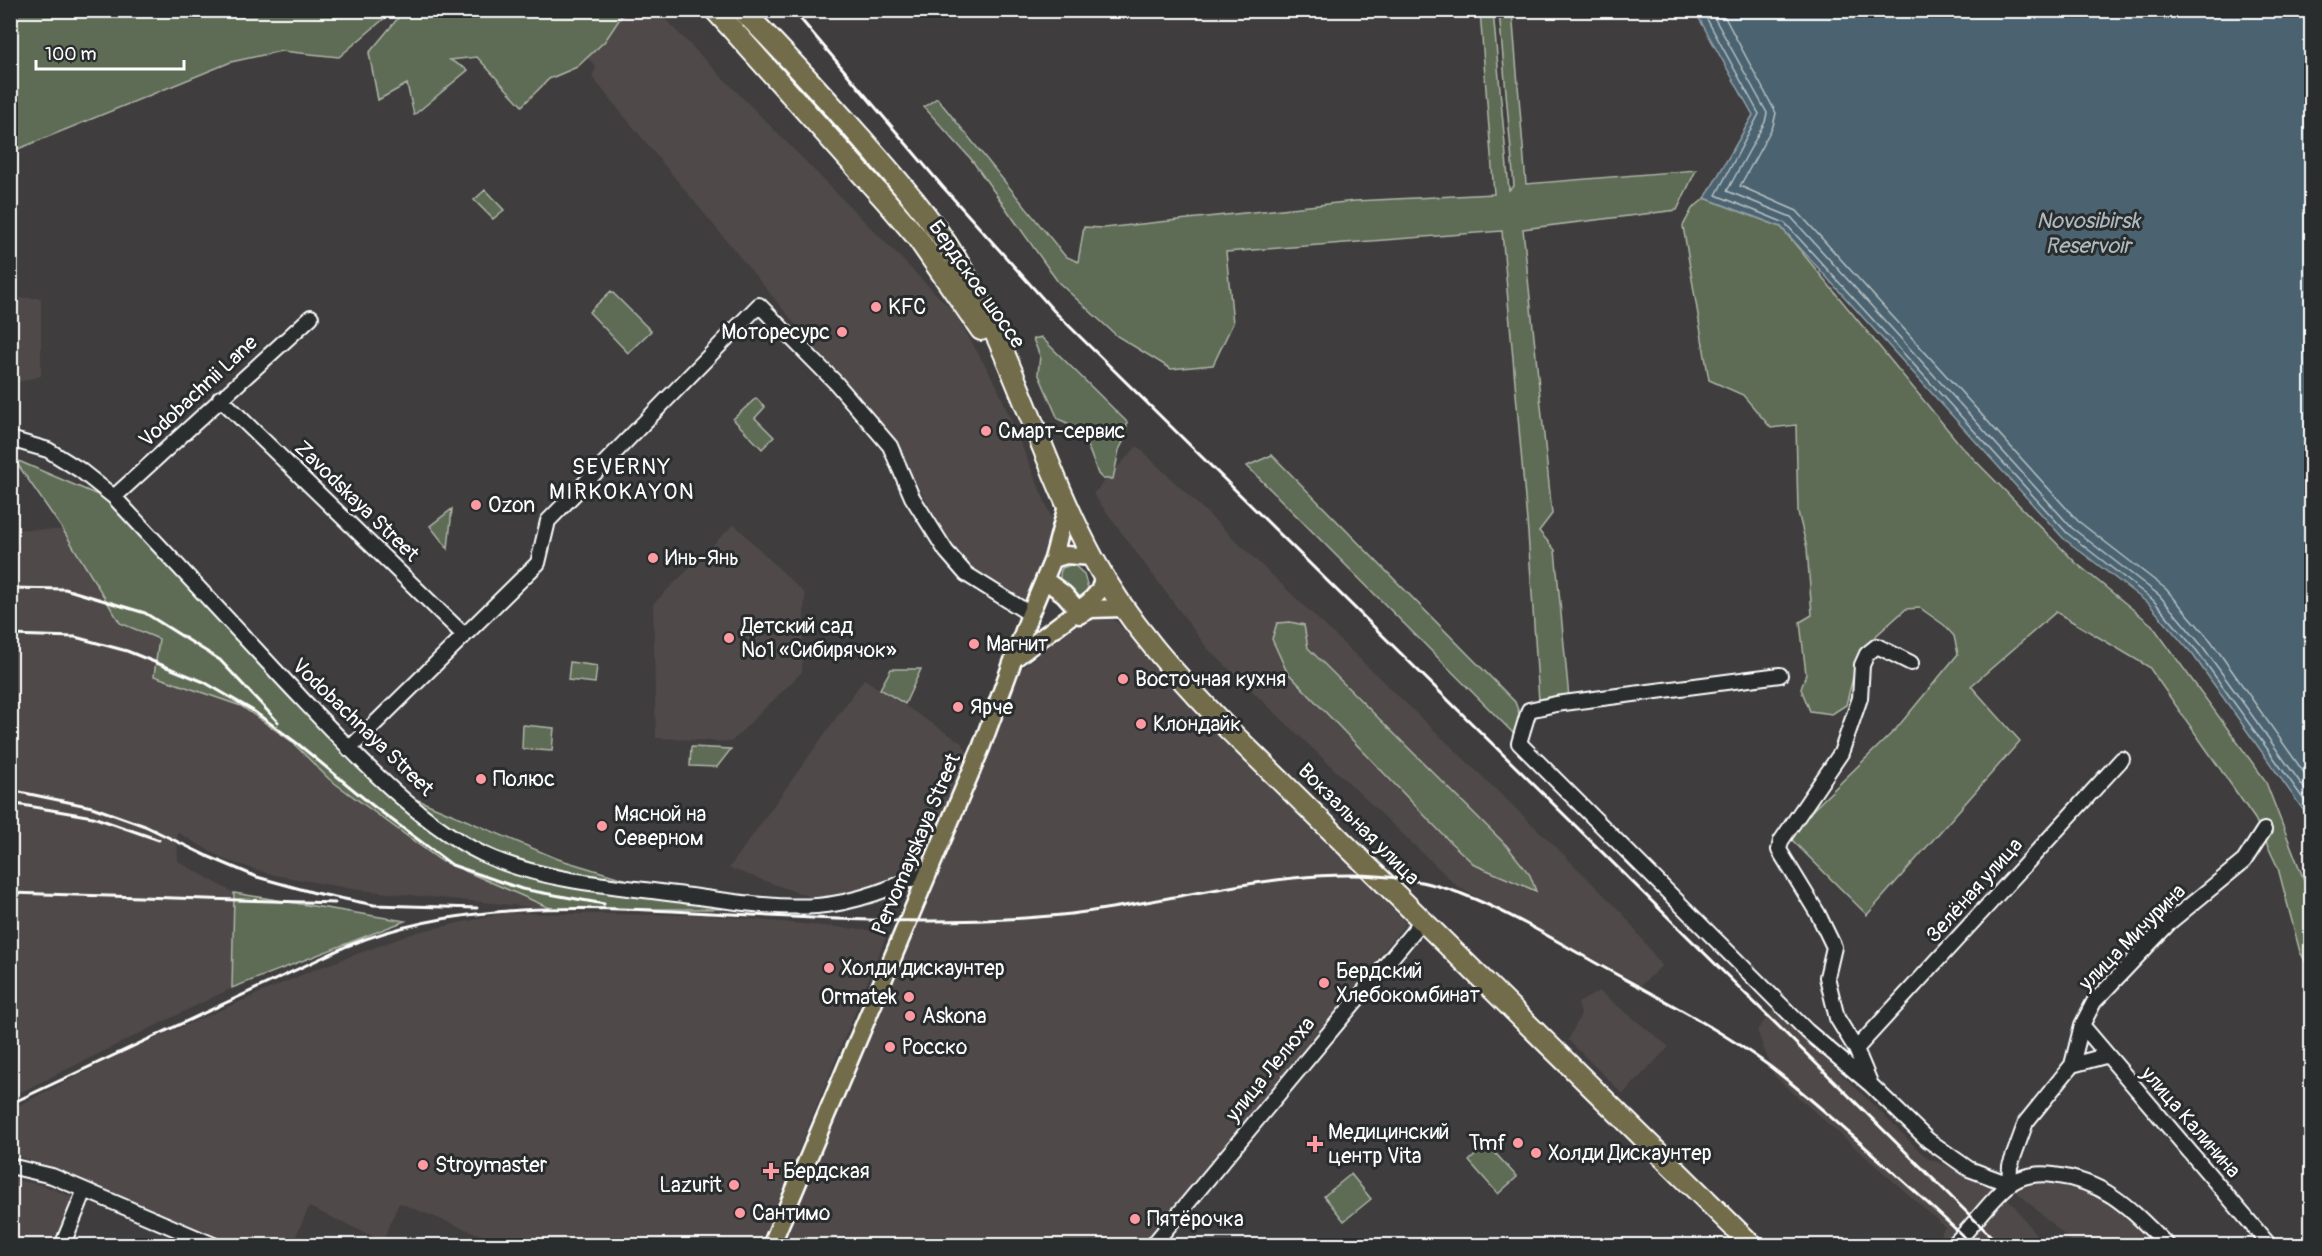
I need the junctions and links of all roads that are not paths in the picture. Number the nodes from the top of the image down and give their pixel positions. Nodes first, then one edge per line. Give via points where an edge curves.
1 (715, 10) edge
2 (742, 10) edge
3 (311, 317) dead end
4 (1013, 377) junction
5 (220, 398) junction
6 (10, 439) edge
7 (114, 497) junction
8 (1067, 506) junction
9 (1092, 557) junction
10 (1053, 559) junction
11 (1104, 578) junction
12 (1045, 580) junction
13 (1122, 608) junction
14 (1079, 611) junction
15 (1030, 614) junction
16 (1057, 627) junction
17 (464, 635) junction
18 (1015, 658) junction
19 (1911, 663) dead end
20 (1780, 675) dead end
21 (349, 749) junction
22 (2122, 759) dead end
23 (2264, 830) dead end
24 (929, 871) junction
25 (1423, 920) junction
26 (2082, 1025) junction
27 (1856, 1049) junction
28 (2106, 1056) junction
29 (2072, 1065) junction
30 (1871, 1085) junction
31 (10, 1167) edge
32 (2009, 1184) junction
33 (85, 1190) junction
34 (62, 1245) edge
35 (215, 1245) edge
36 (771, 1245) edge
37 (1152, 1245) edge
38 (1753, 1245) edge
39 (1952, 1245) edge
40 (2168, 1245) edge
41 (2270, 1245) edge

1 - 4 highway, Бердское шоссе via 916,236
2 - 4 highway, Бердское шоссе via 833,106 932,222 977,298
3 - 5 street, Vodobachnii Lane
4 - 8 highway, Вокзальная улица
5 - 7 street, Vodobachnii Lane
5 - 17 street, Zavodskaya Street
6 - 7 street, Vodobachnaya Street via 48,450
7 - 21 street, Vodobachnaya Street
8 - 9 highway, Вокзальная улица
8 - 10 main road, Pervomayskaya Street
9 - 10 main road via 1066,555
9 - 11 highway, Вокзальная улица
10 - 12 main road, Pervomayskaya Street
11 - 13 highway, Вокзальная улица
11 - 14 main road via 1099,591
12 - 14 main road
12 - 15 main road, Pervomayskaya Street
13 - 16 main road via 1091,609
13 - 25 highway, Вокзальная улица via 1180,680
14 - 16 main road
15 - 17 street via 966,574 946,551 912,497 890,446 836,382 759,305 548,521 538,562
15 - 18 main road, Pervomayskaya Street
16 - 18 main road
17 - 21 street
18 - 24 main road, Pervomayskaya Street
19 - 27 street via 1877,646 1867,654 1862,665 1860,698 1841,753 1780,841 1779,850 1834,947 1827,977 1836,1018
20 - 30 street via 1529,710 1519,743 1806,1031
21 - 24 street, Vodobachnaya Street via 459,841 493,859 536,873 710,899 817,906 848,901
22 - 27 street, Зелёная улица
23 - 26 street, улица Мичурина via 2244,861 2171,921 2094,1002
24 - 36 main road, Pervomayskaya Street
25 - 37 street, улица Лелюха
25 - 38 highway, Вокзальная улица
26 - 28 street, улица Калинина
26 - 29 street, улица Мичурина
27 - 30 street
28 - 29 street
28 - 41 street, улица Калинина
29 - 32 street, улица Мичурина via 2026,1122 2010,1166
30 - 32 street via 1928,1140 1969,1169
31 - 33 street via 52,1176
32 - 39 street
32 - 40 street via 2029,1175 2046,1174 2087,1181 2121,1200
33 - 34 street
33 - 35 street

